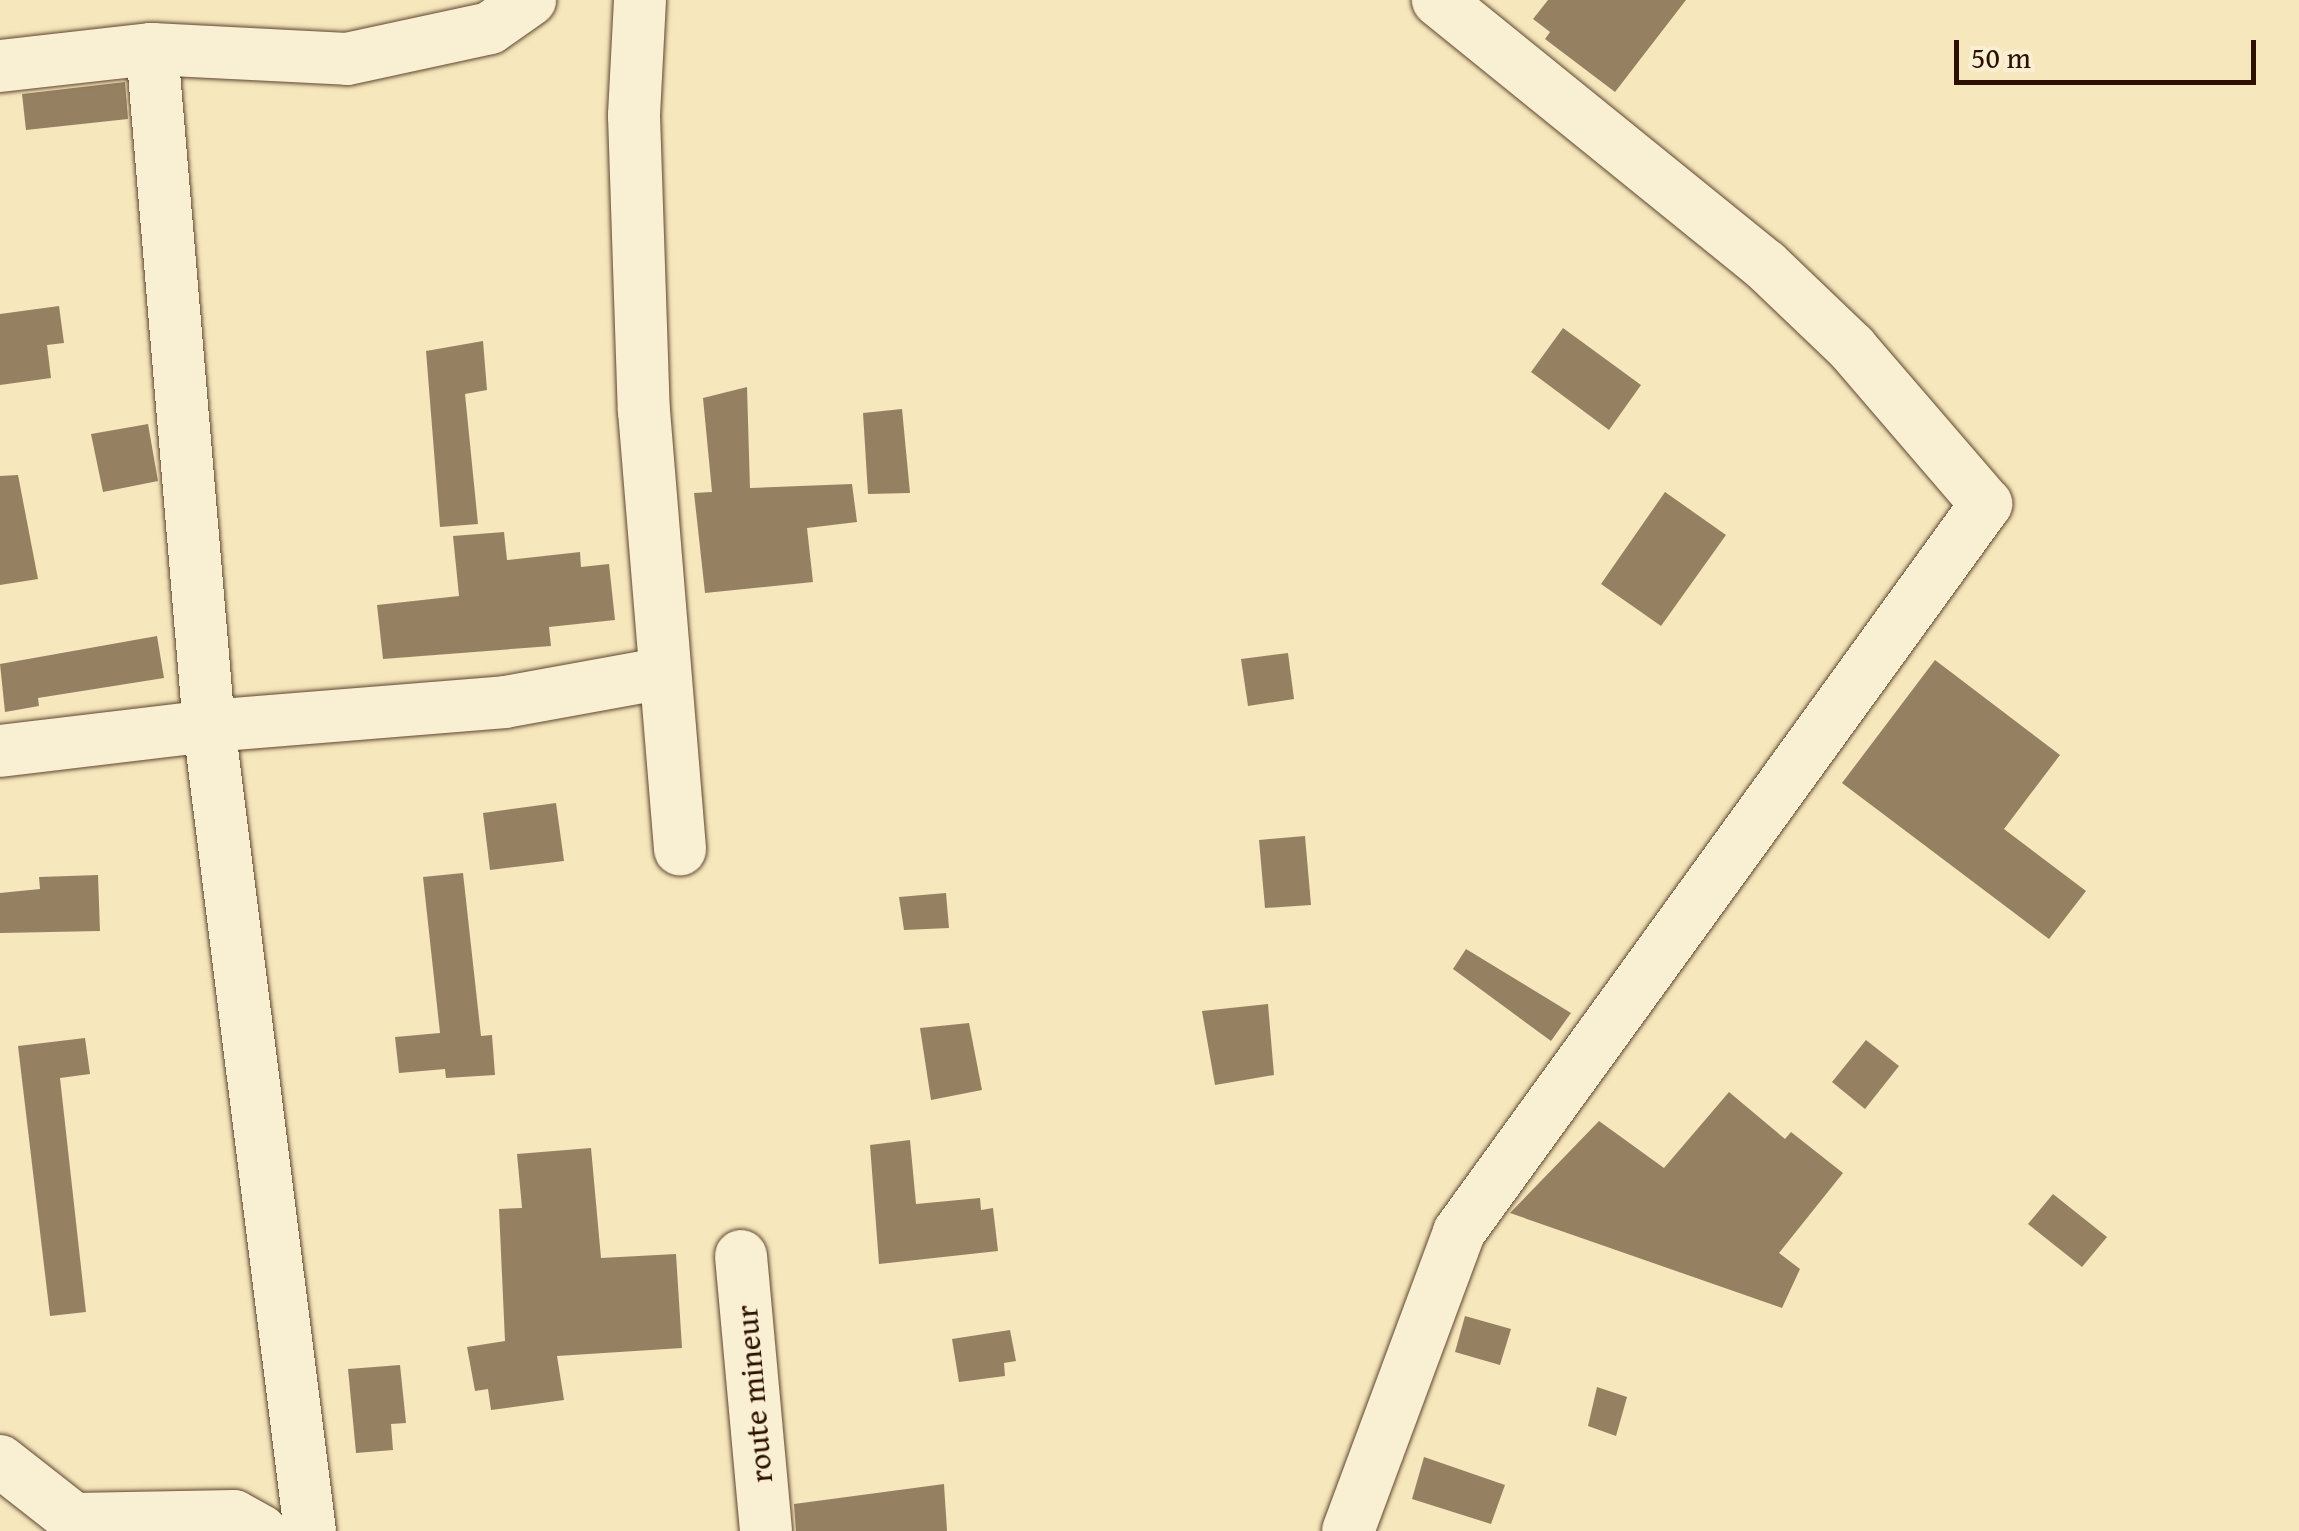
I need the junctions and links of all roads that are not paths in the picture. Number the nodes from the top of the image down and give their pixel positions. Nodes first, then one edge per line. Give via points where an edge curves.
1 (530, 0) edge
2 (640, 0) edge
3 (1462, 7) edge
4 (152, 48) junction
5 (0, 66) edge
6 (664, 673) junction
7 (209, 726) junction
8 (0, 751) edge
9 (680, 850) dead end
10 (741, 1256) dead end
11 (0, 1461) edge
12 (261, 1531) edge
13 (310, 1531) edge
14 (766, 1531) edge
15 (1348, 1531) edge

1 - 4 street via 490,28 347,60
2 - 6 street via 634,116 641,332
3 - 15 street via 1765,264 1852,348 1986,504 1459,1232
4 - 5 street
4 - 7 street
6 - 7 street via 505,702
6 - 9 street
7 - 8 street
7 - 13 street
10 - 14 street, route mineur
11 - 12 street via 74,1518 234,1516

